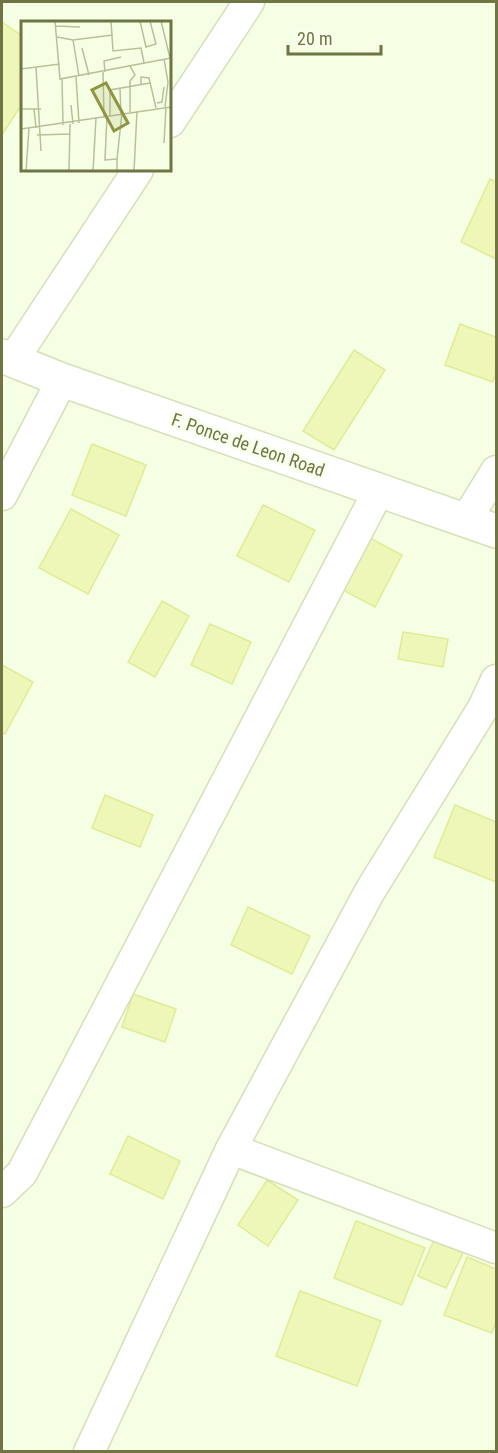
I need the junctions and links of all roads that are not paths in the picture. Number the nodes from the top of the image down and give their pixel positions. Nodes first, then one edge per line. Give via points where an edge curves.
1 (249, 2) edge
2 (171, 120) edge
3 (137, 171) edge
4 (7, 358) edge
5 (62, 380) junction
6 (496, 471) edge
7 (379, 490) junction
8 (2, 495) edge
9 (466, 520) junction
10 (496, 531) edge
11 (496, 680) edge
12 (231, 1149) junction
13 (2, 1192) edge
14 (496, 1248) edge
15 (89, 1452) edge

1 - 2 street
3 - 4 street
4 - 5 street, F. Ponce de Leon Road
5 - 7 street, F. Ponce de Leon Road
5 - 8 street
6 - 9 street
7 - 9 street, F. Ponce de Leon Road
7 - 13 street via 22,1173
9 - 10 street, F. Ponce de Leon Road
11 - 12 street via 483,708 370,891
12 - 14 street
12 - 15 street

